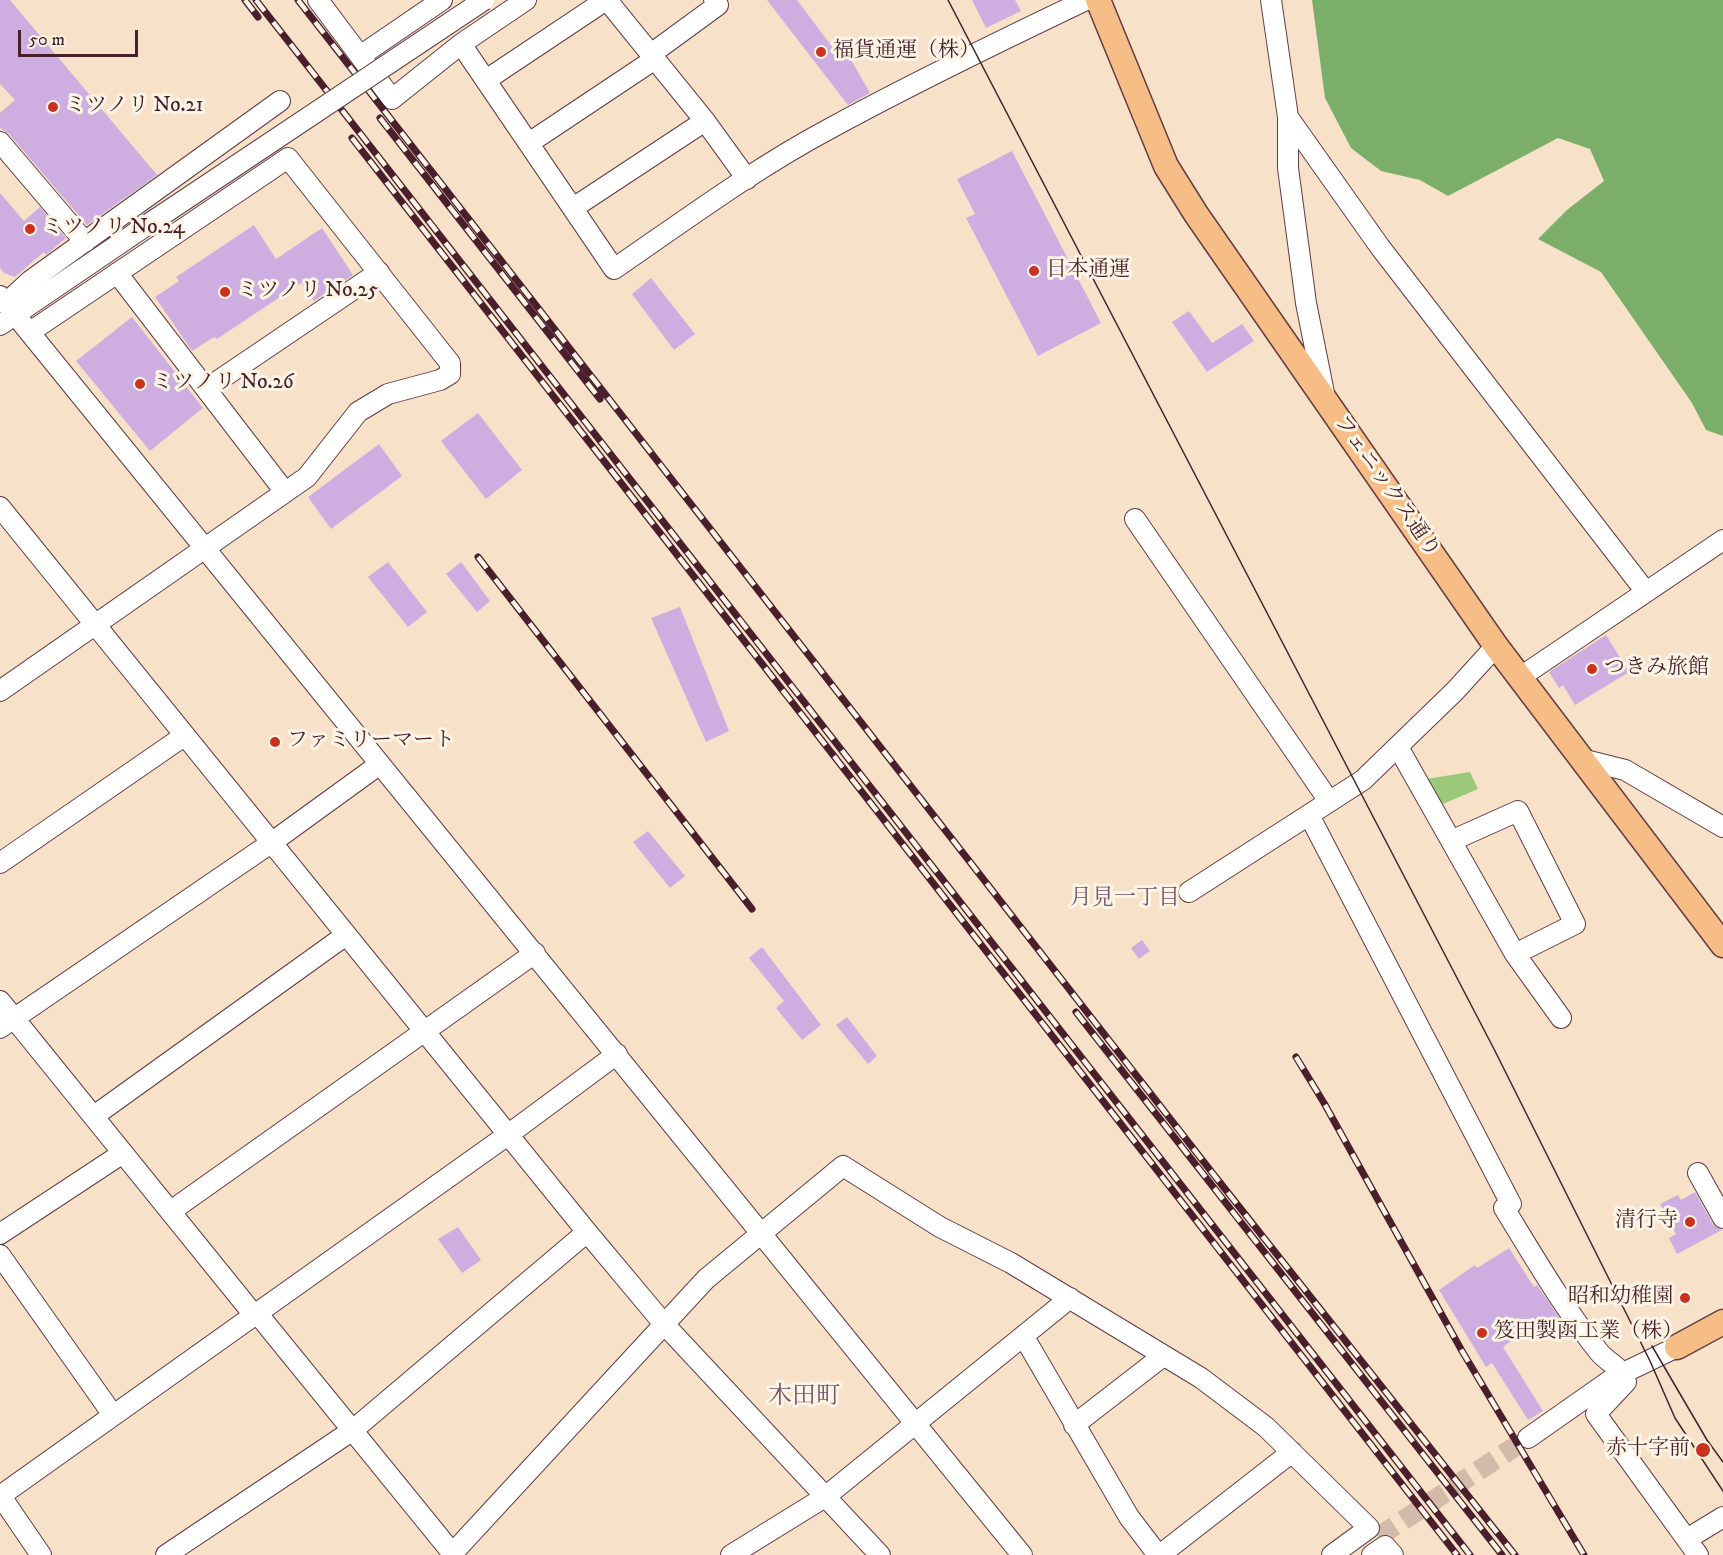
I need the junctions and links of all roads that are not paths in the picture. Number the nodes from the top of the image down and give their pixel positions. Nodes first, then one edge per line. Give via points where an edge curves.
1 (318, 0) edge
2 (442, 0) edge
3 (484, 0) edge
4 (526, 0) edge
5 (714, 0) edge
6 (1086, 0) edge
7 (1098, 0) edge
8 (1270, 0) edge
9 (610, 1) edge
10 (461, 44) junction
11 (360, 56) junction
12 (653, 56) junction
13 (486, 80) junction
14 (280, 101) dead end
15 (1288, 117) junction
16 (705, 121) junction
17 (0, 142) edge
18 (529, 143) junction
19 (747, 179) junction
20 (573, 208) junction
21 (85, 242) junction
22 (379, 272) junction
23 (117, 273) junction
24 (5, 309) edge
25 (30, 332) junction
26 (206, 389) junction
27 (1326, 401) junction
28 (285, 492) junction
29 (0, 508) edge
30 (1135, 519) dead end
31 (1723, 540) edge
32 (206, 548) junction
33 (1646, 592) junction
34 (94, 626) junction
35 (1496, 646) junction
36 (1519, 678) junction
37 (0, 691) edge
38 (184, 736) junction
39 (1398, 747) junction
40 (1581, 759) junction
41 (380, 764) junction
42 (1329, 801) junction
43 (1309, 815) junction
44 (1723, 827) edge
45 (1451, 841) junction
46 (271, 843) junction
47 (0, 863) edge
48 (1189, 892) dead end
49 (346, 935) junction
50 (1723, 945) edge
51 (535, 953) junction
52 (1515, 954) junction
53 (0, 1001) edge
54 (1561, 1018) dead end
55 (7, 1023) edge
56 (426, 1033) junction
57 (617, 1054) junction
58 (94, 1116) junction
59 (509, 1134) junction
60 (123, 1153) junction
61 (1698, 1173) dead end
62 (171, 1211) junction
63 (1723, 1218) edge
64 (587, 1232) junction
65 (762, 1233) junction
66 (0, 1234) edge
67 (0, 1255) edge
68 (1070, 1298) junction
69 (256, 1314) junction
70 (1723, 1322) edge
71 (664, 1324) junction
72 (1024, 1337) junction
73 (1677, 1347) joint
74 (1164, 1356) junction
75 (1624, 1373) junction
76 (113, 1415) junction
77 (915, 1422) junction
78 (1074, 1425) junction
79 (353, 1430) junction
80 (1528, 1438) tunnel mouth
81 (1292, 1452) junction
82 (0, 1495) edge
83 (825, 1497) junction
84 (1723, 1517) edge
85 (1687, 1539) junction
86 (1375, 1546) edge
87 (452, 1554) edge
88 (41, 1555) edge
89 (166, 1555) edge
90 (731, 1555) edge
91 (880, 1555) edge
92 (1022, 1555) edge
93 (1159, 1555) edge
94 (1332, 1555) edge
95 (1352, 1555) edge
96 (1394, 1555) edge
97 (1698, 1555) edge

1 - 11 street
2 - 11 street
3 - 24 street, bridge via 150,223
4 - 10 street
5 - 12 street via 718,5
6 - 19 street via 829,128
7 - 27 main road, フェニックス通り via 1166,166
8 - 15 street
9 - 12 street
9 - 13 street
10 - 11 street via 392,99
10 - 13 street
12 - 16 street
12 - 18 street
13 - 18 street
14 - 21 street
15 - 27 street via 1288,168 1306,303
15 - 33 street via 1380,247
16 - 19 street
16 - 20 street
17 - 21 street
18 - 20 street
19 - 20 street via 614,269
21 - 24 street
22 - 23 street via 288,158
22 - 26 street
22 - 28 street via 450,363 450,374 440,381 388,394 358,412 307,477
23 - 25 street
23 - 26 street
24 - 25 street
25 - 32 street
26 - 28 street
27 - 35 main road, フェニックス通り
28 - 32 street
29 - 34 street
30 - 42 street
31 - 33 street
32 - 34 street
32 - 41 street
33 - 36 street
34 - 37 street
34 - 38 street
35 - 36 main road, フェニックス通り
35 - 39 street
36 - 40 main road, フェニックス通り
38 - 46 street
38 - 47 street
39 - 42 street via 1363,780
39 - 45 street
40 - 44 street via 1625,770
40 - 50 main road, フェニックス通り
41 - 46 street
41 - 51 street
42 - 43 street
43 - 48 street
43 - 75 street via 1511,1204 1504,1209 1600,1354
45 - 52 street
45 - 52 street via 1518,811 1575,924
46 - 49 street
46 - 55 street
49 - 56 street
49 - 58 street
51 - 56 street
51 - 57 street
52 - 54 street
53 - 55 street
55 - 58 street
56 - 59 street
56 - 62 street
57 - 59 street
57 - 65 street
58 - 60 street
59 - 64 street
59 - 69 street
60 - 62 street
60 - 66 street
61 - 63 street
62 - 69 street
64 - 71 street
64 - 79 street
65 - 68 street via 843,1166 940,1227
65 - 71 street via 706,1279
65 - 77 street
67 - 76 street
68 - 72 street
68 - 74 street
69 - 76 street
69 - 79 street
70 - 73 main road
71 - 83 street
71 - 87 street
72 - 77 street
72 - 78 street
73 - 75 street
74 - 78 street
74 - 81 street via 1201,1378
75 - 80 street
75 - 85 street via 1626,1382 1596,1414
76 - 82 street
77 - 83 street
77 - 92 street
78 - 93 street via 1129,1517
79 - 87 street
79 - 89 street
81 - 93 street
81 - 94 street via 1369,1528
82 - 88 street
83 - 90 street
83 - 91 street
84 - 85 street
85 - 97 street
86 - 95 street
86 - 96 street via 1385,1546

